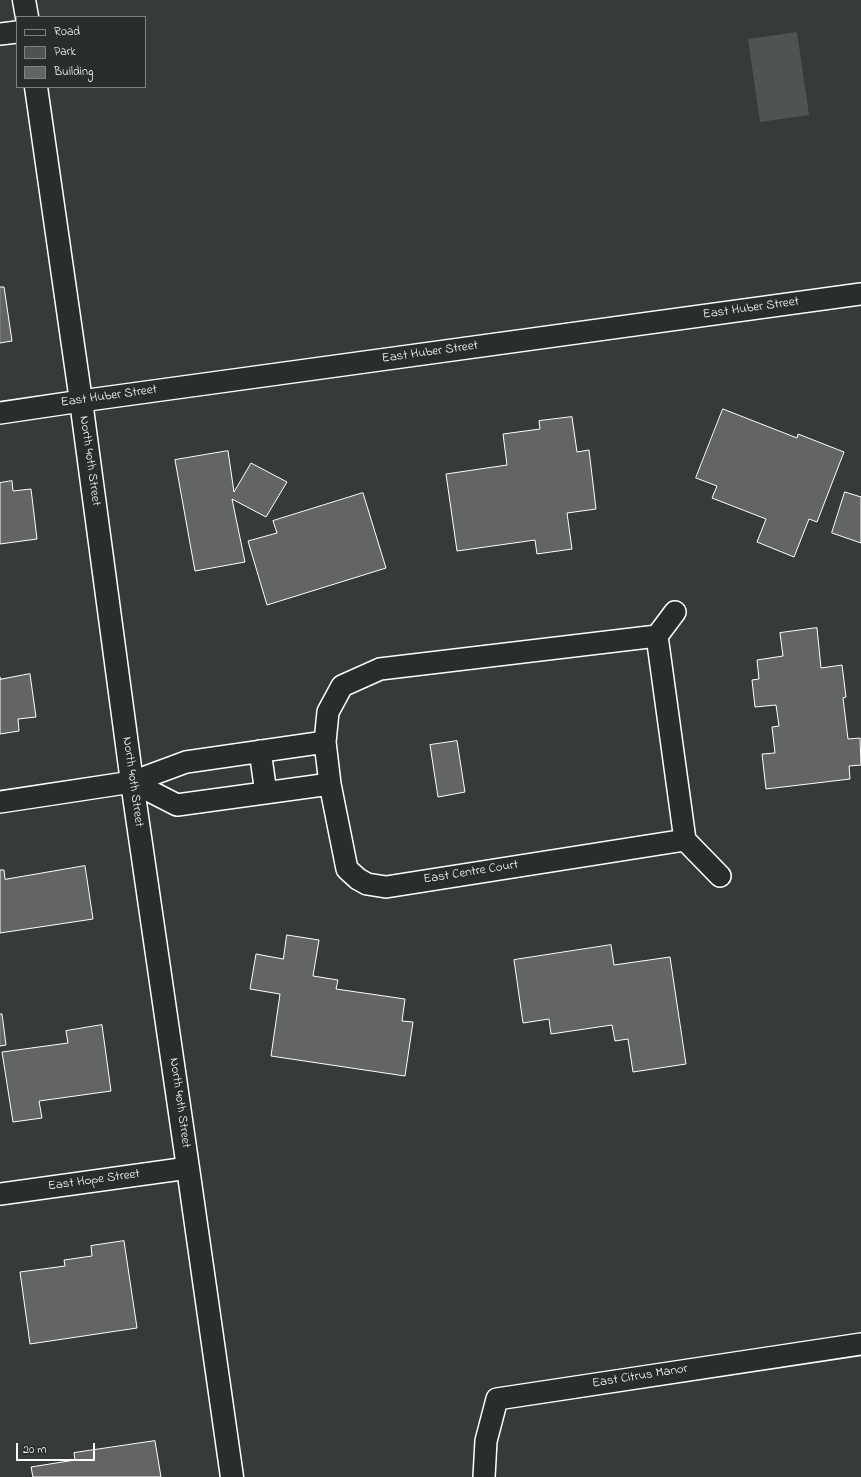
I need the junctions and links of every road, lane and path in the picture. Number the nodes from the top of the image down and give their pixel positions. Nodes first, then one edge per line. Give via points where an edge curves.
1 (24, 0) edge
2 (27, 16) edge
3 (16, 32) edge
4 (0, 34) edge
5 (36, 88) edge
6 (861, 294) edge
7 (81, 401) junction
8 (0, 414) edge
9 (675, 612) dead end
10 (657, 636) junction
11 (325, 742) junction
12 (260, 751) junction
13 (132, 782) junction
14 (330, 784) junction
15 (266, 793) junction
16 (0, 802) edge
17 (685, 840) junction
18 (720, 876) dead end
19 (188, 1168) junction
20 (0, 1194) edge
21 (861, 1344) edge
22 (232, 1477) edge
23 (484, 1477) edge

1 - 2 street
3 - 4 street
5 - 7 street, North 40th Street
6 - 7 street, East Huber Street
7 - 8 street, East Huber Street
7 - 13 street, North 40th Street
9 - 10 street
10 - 11 street, East Centre Court via 380,669 342,686 328,712
10 - 17 street
11 - 12 street
11 - 14 street, East Centre Court
12 - 13 street via 186,762
12 - 15 street
13 - 15 street via 177,805
13 - 16 street
13 - 19 street, North 40th Street
14 - 15 street
14 - 17 street, East Centre Court via 347,869 367,884 386,887
17 - 18 street
19 - 20 street, East Hope Street
19 - 22 street, North 40th Street
21 - 23 street, East Citrus Manor via 497,1399 486,1441

